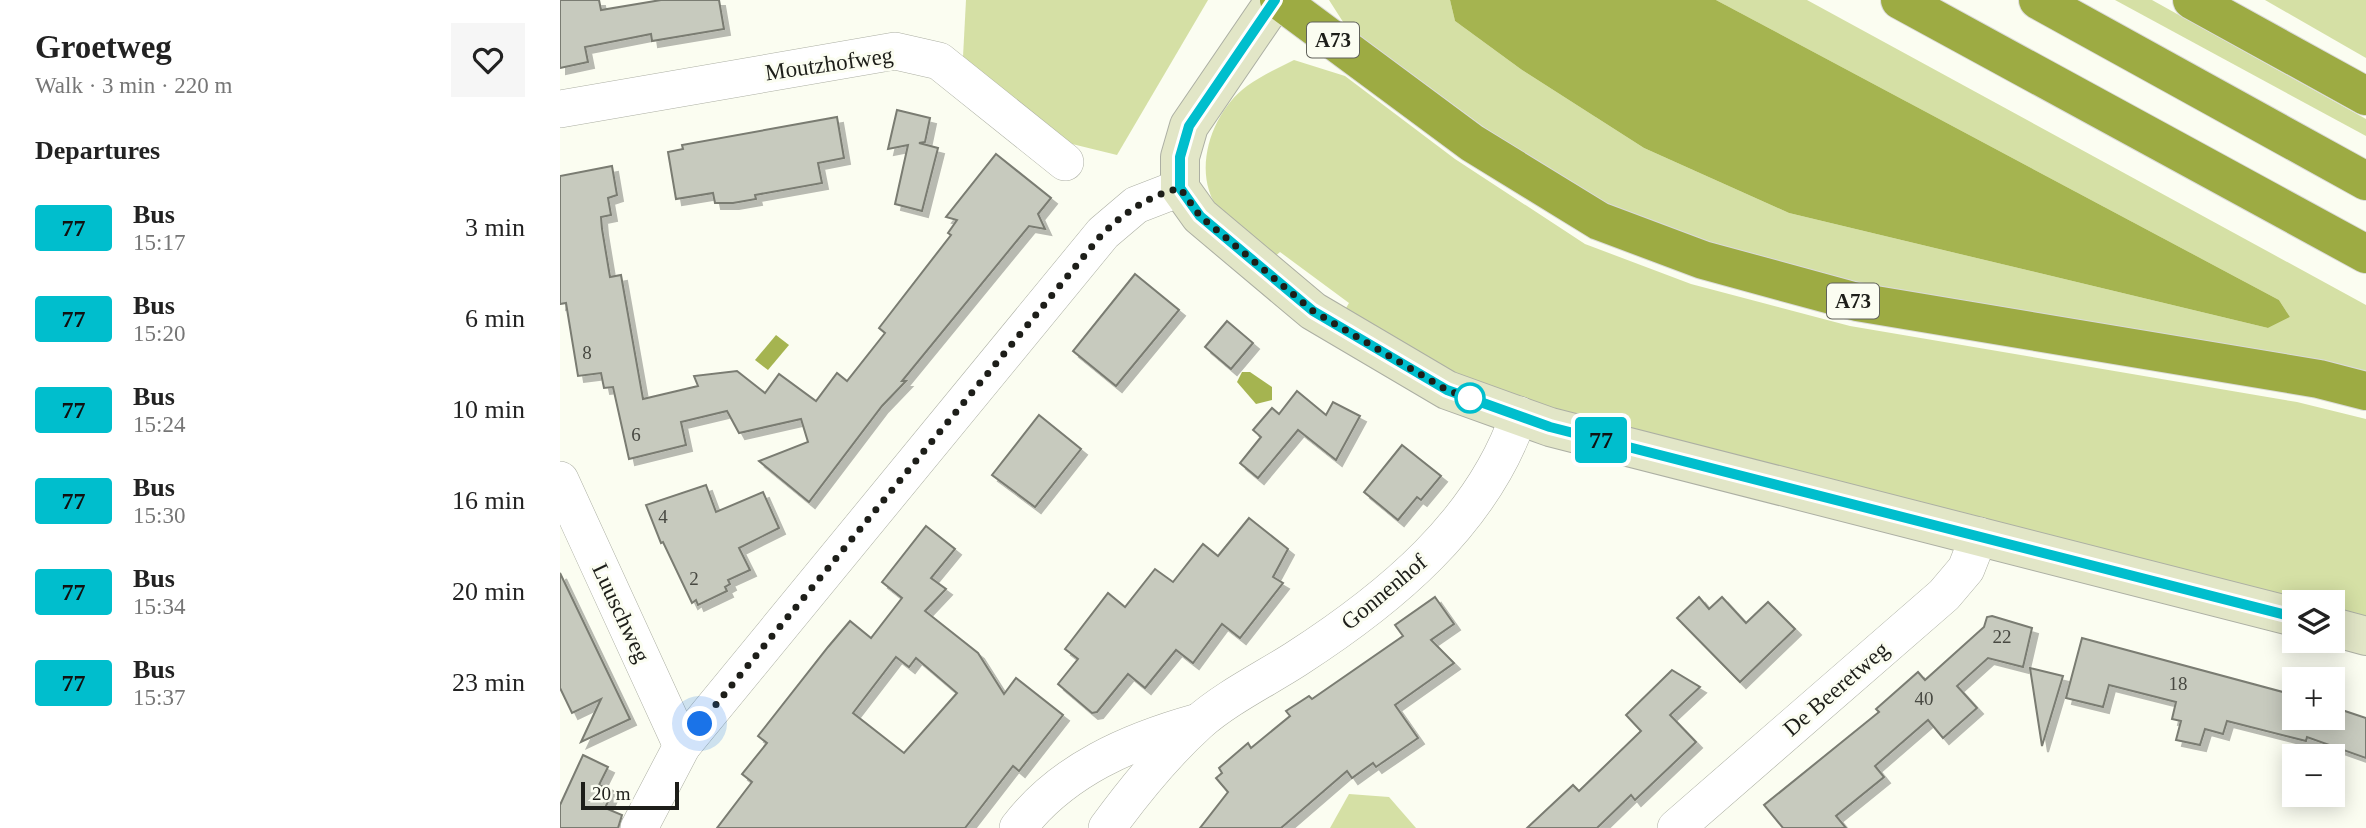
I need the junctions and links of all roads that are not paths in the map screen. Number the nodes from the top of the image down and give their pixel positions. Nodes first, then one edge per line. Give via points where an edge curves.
1 (1277, 0) edge
2 (1900, 0) edge
3 (2038, 0) edge
4 (2192, 0) edge
5 (2366, 96) edge
6 (560, 108) edge
7 (1065, 162) dead end
8 (2366, 180) edge
9 (1180, 188) junction
10 (2366, 254) edge
11 (2366, 391) edge
12 (1519, 415) junction
13 (560, 480) edge
14 (1979, 536) junction
15 (2282, 614) edge
16 (2345, 630) edge
17 (2366, 636) edge
18 (1199, 722) junction
19 (682, 746) junction
20 (639, 828) edge
21 (1017, 828) edge
22 (1107, 828) edge
23 (1676, 828) edge

1 - 9 street via 1189,126 1180,157
1 - 11 highway, A73 via 1472,144 1599,221 1703,260 1857,302 2319,379
2 - 10 highway
3 - 8 highway
4 - 5 highway
6 - 7 street, Moutzhofweg via 895,51 939,61
9 - 12 street via 1200,216 1313,311 1447,390
9 - 19 street via 1136,205 1103,233
12 - 14 street via 1550,427
12 - 18 street, Gonnenhof via 1508,447 1477,500 1430,553 1356,620
13 - 19 street, Luuschweg
14 - 15 street
14 - 23 street, De Beeretweg via 1966,569 1944,595
16 - 17 street
18 - 21 street, Gonnenhof via 1148,736 1084,768 1035,805
18 - 22 street, Gonnenhof via 1134,791
19 - 20 street

